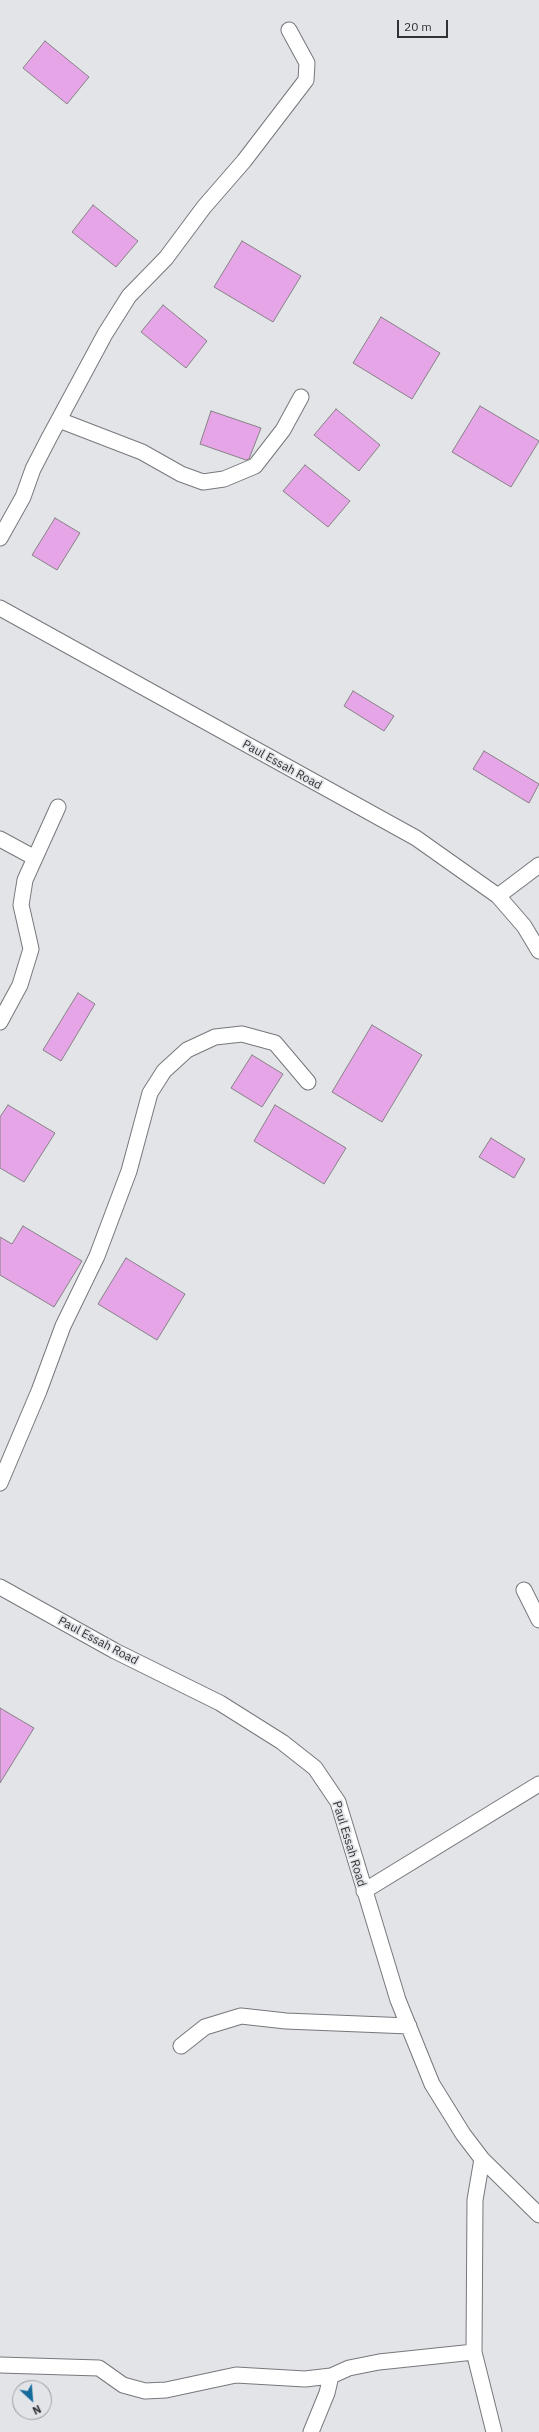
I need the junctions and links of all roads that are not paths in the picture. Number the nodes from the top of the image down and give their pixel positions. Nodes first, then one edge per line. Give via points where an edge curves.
1 (289, 30) dead end
2 (301, 397) dead end
3 (59, 420) junction
4 (0, 538) edge
5 (0, 608) edge
6 (58, 807) dead end
7 (0, 839) edge
8 (35, 858) junction
9 (539, 865) edge
10 (498, 896) junction
11 (539, 951) edge
12 (0, 1022) edge
13 (308, 1082) dead end
14 (0, 1483) edge
15 (0, 1587) edge
16 (524, 1590) dead end
17 (539, 1620) edge
18 (539, 1784) edge
19 (364, 1891) junction
20 (409, 2026) junction
21 (181, 2046) dead end
22 (482, 2159) junction
23 (539, 2215) edge
24 (474, 2352) junction
25 (0, 2365) edge
26 (331, 2376) junction
27 (311, 2432) edge
28 (494, 2432) edge

1 - 3 street via 307,63 306,80 166,258 129,296 105,334
2 - 3 street via 283,430 255,466 224,479 202,482 181,474 142,452
3 - 4 street via 33,469 23,497 4,535
5 - 10 street, Paul Essah Road via 416,838
6 - 8 street
7 - 8 street
8 - 12 street via 25,880 21,905 28,930 30,956 20,985
9 - 10 street
10 - 11 street, Paul Essah Road via 524,926
13 - 14 street via 275,1043 242,1034 215,1037 187,1050 164,1071 150,1093 129,1171 100,1249 63,1326
15 - 19 street, Paul Essah Road via 115,1651 220,1703 282,1742 315,1768 338,1802
16 - 17 street
18 - 19 street
19 - 20 street, Paul Essah Road
20 - 21 street via 286,2021 241,2016 205,2027
20 - 22 street, Paul Essah Road via 432,2084
22 - 23 street, Paul Essah Road
22 - 24 street via 475,2200
24 - 26 street via 379,2362 349,2368
24 - 28 street
25 - 26 street via 99,2368 123,2385 145,2391 166,2390 236,2375 305,2379
26 - 27 street

